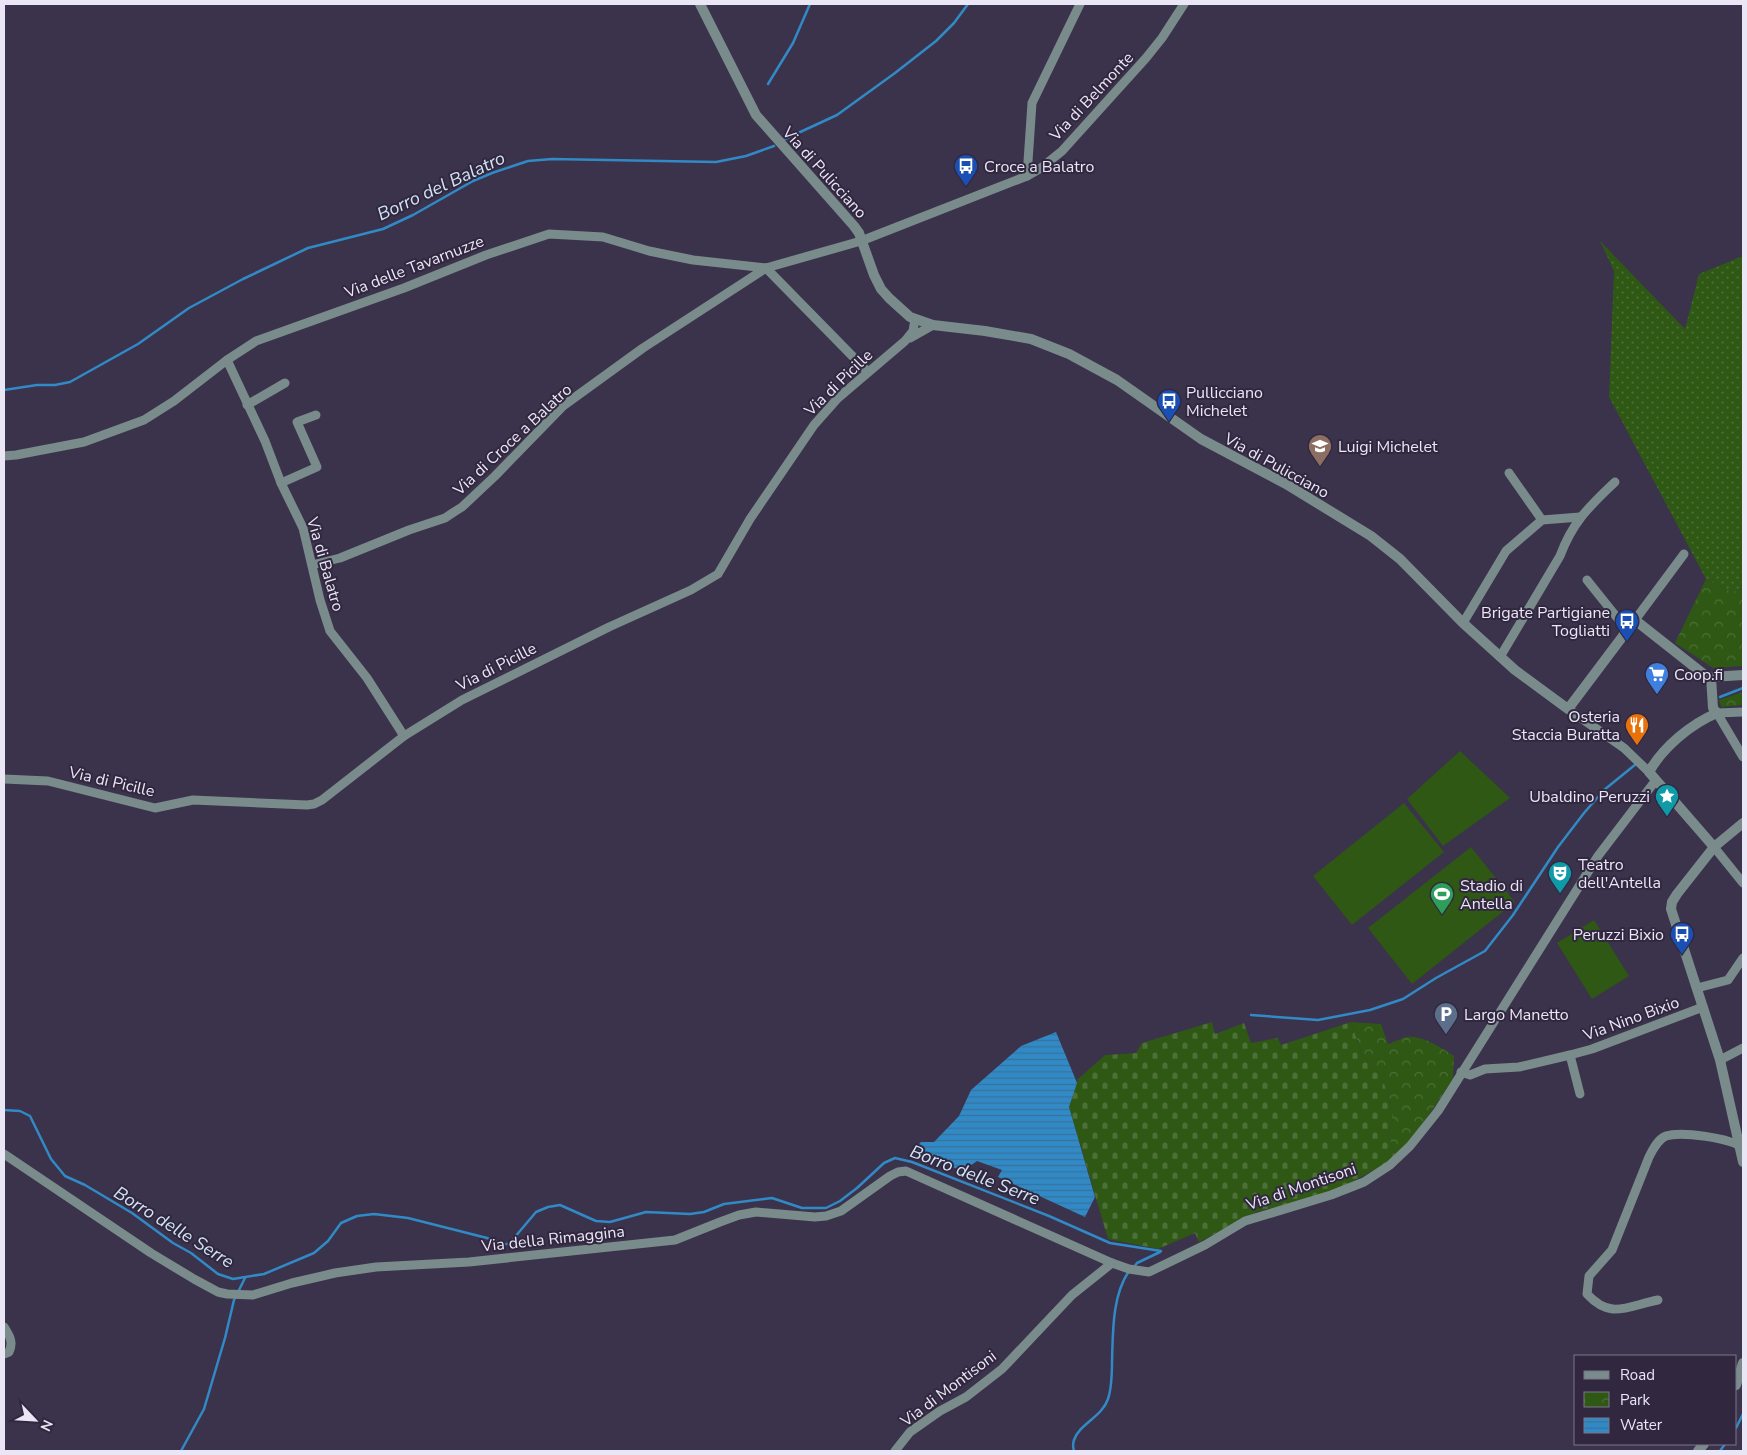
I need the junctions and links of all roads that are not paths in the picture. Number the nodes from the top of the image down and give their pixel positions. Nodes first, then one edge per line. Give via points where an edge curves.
1 (700, 4) edge
2 (1080, 4) edge
3 (1184, 4) edge
4 (1027, 176) junction
5 (861, 241) junction
6 (766, 268) junction
7 (915, 319) junction
8 (933, 325) junction
9 (905, 341) junction
10 (227, 360) junction
11 (868, 372) junction
12 (285, 383) dead end
13 (247, 405) junction
14 (316, 415) dead end
15 (4, 456) edge
16 (1510, 473) dead end
17 (1616, 482) dead end
18 (281, 483) junction
19 (1580, 517) junction
20 (1542, 520) junction
21 (1684, 554) dead end
22 (312, 564) junction
23 (1587, 580) dead end
24 (1635, 620) junction
25 (1463, 623) junction
26 (1628, 630) junction
27 (1500, 657) junction
28 (1743, 675) edge
29 (1711, 677) junction
30 (1568, 709) junction
31 (1743, 712) edge
32 (1716, 713) junction
33 (404, 736) junction
34 (1743, 757) edge
35 (1653, 776) junction
36 (4, 779) edge
37 (1743, 824) edge
38 (1714, 847) junction
39 (1743, 883) edge
40 (1743, 958) edge
41 (1697, 988) junction
42 (1703, 1007) junction
43 (1743, 1048) edge
44 (1570, 1055) junction
45 (1720, 1060) junction
46 (1462, 1072) junction
47 (1580, 1094) dead end
48 (1741, 1147) edge
49 (4, 1154) edge
50 (1743, 1162) edge
51 (1112, 1263) junction
52 (1658, 1300) dead end
53 (4, 1327) edge
54 (4, 1354) edge
55 (1743, 1363) edge
56 (1737, 1382) edge
57 (895, 1451) edge

1 - 5 street, Via di Pulicciano via 756,116 854,226
2 - 4 street via 1032,103
3 - 4 street, Via di Belmonte via 1146,58 1062,150 1042,168
4 - 5 street, Via di Belmonte
5 - 6 street, Via delle Tavarnuzze
5 - 7 street, Via di Pulicciano via 882,289
6 - 10 street, Via delle Tavarnuzze via 675,256 603,237 549,234 256,341
6 - 11 street
6 - 22 street, Via di Croce a Balatro via 643,348 563,406 462,507 445,518 340,558
7 - 8 street, Via di Pulicciano
7 - 9 street, Via di Picille via 913,331
8 - 9 street, Via di Picille
8 - 25 street, Via di Pulicciano via 1026,337 1100,370 1201,439 1269,474 1371,536 1400,559
9 - 11 street, Via di Picille
10 - 13 street, Via di Balatro
10 - 15 street, Via delle Tavarnuzze via 144,420 84,442
11 - 33 street, Via di Picille via 814,425 750,519 718,574 692,590 462,700
12 - 13 street
13 - 18 street, Via di Balatro
14 - 18 street via 296,422 317,467
16 - 20 street
17 - 19 street
18 - 22 street, Via di Balatro via 303,528
19 - 20 street
19 - 27 street
20 - 25 street via 1506,551
21 - 24 street
22 - 33 street, Via di Balatro via 330,631 367,678
23 - 26 street
24 - 26 street
24 - 29 street via 1702,674
25 - 27 street, Via di Pulicciano
26 - 30 street
27 - 30 street, Via di Pulicciano
28 - 29 street
29 - 32 street
30 - 35 street, Via di Pulicciano via 1624,748
31 - 32 street
32 - 34 street
32 - 35 street via 1700,720 1680,736 1654,763
33 - 36 street, Via di Picille via 322,800 307,805 193,800 155,808 48,781
35 - 38 street
35 - 46 street, Via di Montisoni via 1598,856
37 - 38 street
38 - 39 street
38 - 41 street via 1677,894 1671,909
40 - 41 street via 1728,980
41 - 42 street
42 - 44 street, Via Nino Bixio
42 - 45 street
43 - 45 street
44 - 46 street, Via Nino Bixio via 1519,1067 1485,1069 1470,1075
44 - 47 street, Via Nino Bixio
45 - 48 street
46 - 51 street, Via di Montisoni via 1438,1111 1410,1146 1390,1165 1364,1182 1245,1221 1149,1272
48 - 50 street
48 - 52 street via 1699,1135 1680,1134 1665,1136 1655,1145 1612,1250 1589,1276 1587,1294 1596,1304 1618,1310
49 - 51 street, Via della Rimaggina via 158,1257 218,1292 234,1295 260,1294 292,1282 376,1267 469,1262 675,1240 739,1215 756,1212 826,1216 841,1211 890,1176 906,1171
51 - 57 street, Via di Montisoni via 1072,1295 1002,1369 966,1397 910,1432
53 - 54 street via 12,1344 9,1352
55 - 56 street

